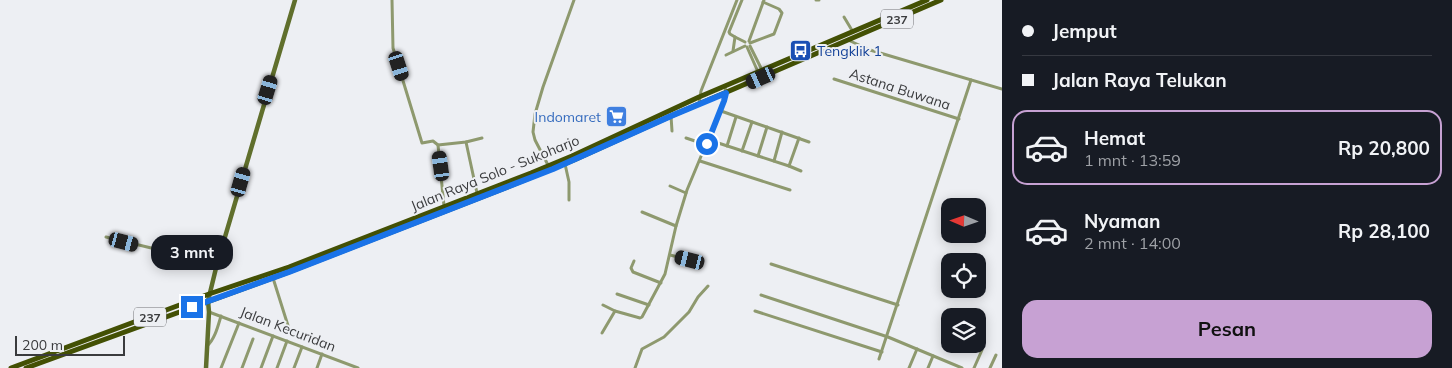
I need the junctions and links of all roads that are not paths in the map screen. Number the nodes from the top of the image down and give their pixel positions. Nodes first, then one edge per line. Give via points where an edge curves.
1 (295, 0) edge
2 (392, 0) edge
3 (574, 0) edge
4 (737, 0) edge
5 (742, 0) edge
6 (927, 0) edge
7 (941, 0) edge
8 (764, 1) edge
9 (844, 17) dead end
10 (885, 22) junction
11 (851, 36) junction
12 (735, 37) junction
13 (748, 44) junction
14 (733, 51) junction
15 (726, 55) dead end
16 (760, 72) junction
17 (834, 79) dead end
18 (971, 80) junction
19 (1002, 89) edge
20 (726, 90) junction
21 (699, 100) junction
22 (720, 111) junction
23 (671, 116) junction
24 (736, 117) junction
25 (958, 119) junction
26 (752, 122) junction
27 (767, 127) junction
28 (672, 131) dead end
29 (782, 132) junction
30 (482, 138) dead end
31 (686, 138) dead end
32 (799, 138) junction
33 (466, 142) junction
34 (708, 142) junction
35 (809, 142) dead end
36 (438, 144) junction
37 (727, 146) junction
38 (742, 151) junction
39 (758, 156) junction
40 (700, 161) junction
41 (774, 161) junction
42 (565, 164) junction
43 (548, 165) junction
44 (789, 166) junction
45 (801, 171) dead end
46 (531, 175) junction
47 (518, 180) junction
48 (670, 186) dead end
49 (790, 190) dead end
50 (477, 193) junction
51 (686, 193) junction
52 (569, 200) dead end
53 (444, 206) junction
54 (642, 212) dead end
55 (676, 226) junction
56 (106, 237) dead end
57 (670, 255) junction
58 (315, 259) junction
59 (690, 260) dead end
60 (634, 261) dead end
61 (216, 264) junction
62 (770, 264) dead end
63 (289, 269) junction
64 (273, 278) junction
65 (661, 283) junction
66 (708, 286) dead end
67 (209, 294) junction
68 (617, 294) dead end
69 (761, 295) dead end
70 (208, 301) junction
71 (649, 304) junction
72 (603, 305) dead end
73 (898, 305) junction
74 (615, 311) junction
75 (755, 311) dead end
76 (209, 312) junction
77 (221, 316) junction
78 (239, 323) junction
79 (290, 332) dead end
80 (602, 333) dead end
81 (273, 336) junction
82 (888, 337) junction
83 (253, 339) dead end
84 (287, 341) junction
85 (207, 346) junction
86 (302, 347) junction
87 (917, 349) junction
88 (882, 352) junction
89 (981, 353) edge
90 (322, 354) junction
91 (996, 355) dead end
92 (933, 356) junction
93 (879, 359) dead end
94 (34, 364) edge
95 (11, 368) edge
96 (26, 368) edge
97 (206, 368) edge
98 (221, 368) edge
99 (242, 368) edge
100 (261, 368) edge
101 (277, 368) edge
102 (294, 368) edge
103 (317, 368) edge
104 (358, 368) edge
105 (636, 368) edge
106 (909, 368) edge
107 (928, 368) edge
108 (961, 368) edge
109 (974, 368) edge
110 (990, 368) edge

1 - 61 street
2 - 36 street via 393,48 422,143 433,141
3 - 43 street via 535,114 535,140
4 - 21 street
5 - 12 street via 729,32
6 - 10 main road, Jalan Raya Solo - Sukoharjo / 237
7 - 10 main road, Jalan Raya Solo - Sukoharjo / 237
8 - 13 street
8 - 13 street via 782,13 774,34
9 - 11 street
10 - 11 main road, Jalan Raya Solo - Sukoharjo / 237
11 - 16 main road, Jalan Raya Solo - Sukoharjo / 237
11 - 18 street via 870,50
11 - 20 main road, Jalan Raya Solo - Sukoharjo / 237
12 - 13 street
12 - 14 street
13 - 14 street
13 - 16 street
14 - 15 street
16 - 20 main road, Jalan Raya Solo - Sukoharjo / 237
17 - 25 street, Astana Buwana
18 - 19 street
18 - 25 street
20 - 21 main road, Jalan Raya Solo - Sukoharjo / 237
20 - 22 street
21 - 23 main road, Jalan Raya Solo - Sukoharjo / 237
21 - 43 main road, Jalan Raya Solo - Sukoharjo / 237
22 - 24 street
22 - 34 street
23 - 28 street
23 - 42 main road, Jalan Raya Solo - Sukoharjo / 237
24 - 26 street
24 - 37 street
25 - 73 street
26 - 27 street
26 - 38 street
27 - 29 street
27 - 39 street
29 - 32 street
29 - 41 street
30 - 33 street
31 - 34 street
32 - 35 street
32 - 44 street
33 - 36 street
33 - 50 street
34 - 37 street
34 - 40 street
36 - 53 street
37 - 38 street
38 - 39 street
39 - 41 street
40 - 49 street
40 - 51 street
41 - 44 street
42 - 46 main road, Jalan Raya Solo - Sukoharjo / 237
42 - 52 street
43 - 46 main road, Jalan Raya Solo - Sukoharjo / 237
44 - 45 street
46 - 47 main road, Jalan Raya Solo - Sukoharjo / 237
47 - 50 main road, Jalan Raya Solo - Sukoharjo / 237
47 - 58 main road, Jalan Raya Solo - Sukoharjo / 237
48 - 51 street
50 - 53 main road, Jalan Raya Solo - Sukoharjo / 237
51 - 55 street
53 - 58 main road, Jalan Raya Solo - Sukoharjo / 237
54 - 55 street
55 - 57 street
56 - 61 street
57 - 59 street
57 - 65 street
58 - 63 main road, Jalan Raya Solo - Sukoharjo / 237
60 - 65 street via 633,272
61 - 67 street
62 - 73 street
63 - 64 main road, 237
63 - 67 main road, 237
64 - 70 main road, 237
64 - 79 street
65 - 71 street
66 - 105 street via 689,312 664,337 642,349
67 - 70 street
67 - 94 main road, 237
68 - 71 street
69 - 82 street
70 - 76 street
70 - 94 main road, 237
71 - 74 street via 641,318
72 - 74 street
73 - 82 street
74 - 80 street
75 - 88 street
76 - 77 street, Jalan Kecuridan
76 - 85 street
77 - 78 street, Jalan Kecuridan
77 - 85 street
78 - 81 street, Jalan Kecuridan
78 - 98 street
81 - 84 street, Jalan Kecuridan
81 - 100 street
82 - 87 street
82 - 88 street
83 - 99 street
84 - 86 street, Jalan Kecuridan
84 - 101 street
85 - 97 street
86 - 90 street, Jalan Kecuridan
86 - 102 street
87 - 92 street
87 - 106 street
88 - 93 street
89 - 109 street
90 - 103 street
90 - 104 street, Jalan Kecuridan
91 - 110 street
92 - 107 street
92 - 108 street
94 - 95 main road, 237
94 - 96 main road, 237

